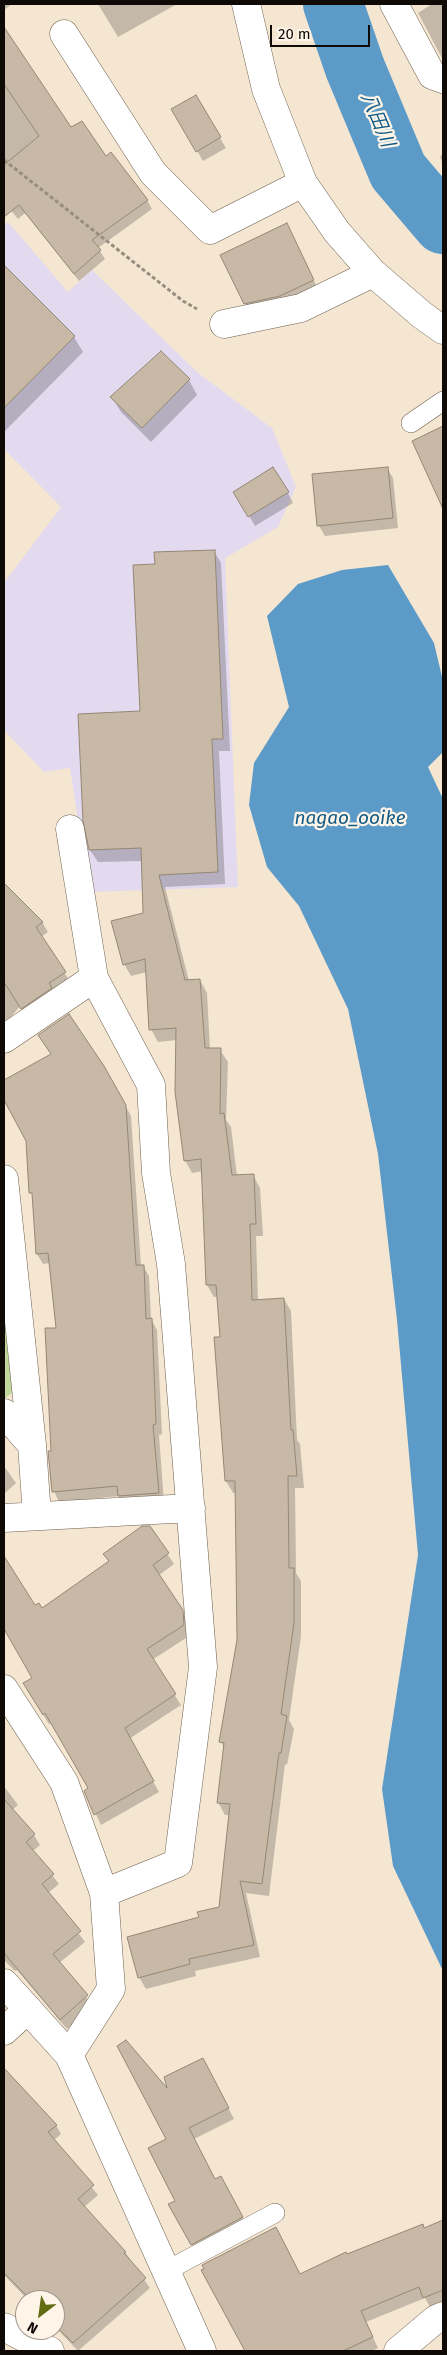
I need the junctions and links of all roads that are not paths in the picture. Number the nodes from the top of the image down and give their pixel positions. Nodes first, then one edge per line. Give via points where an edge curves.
1 (246, 4) edge
2 (394, 4) edge
3 (64, 34) dead end
4 (443, 79) edge
5 (303, 183) junction
6 (373, 273) junction
7 (224, 324) road end
8 (443, 330) edge
9 (443, 401) edge
10 (411, 423) dead end
11 (70, 828) dead end
12 (94, 978) junction
13 (4, 1039) edge
14 (4, 1179) edge
15 (4, 1413) edge
16 (32, 1445) junction
17 (191, 1508) junction
18 (37, 1516) junction
19 (4, 1518) edge
20 (4, 1689) edge
21 (104, 1893) junction
22 (4, 1983) edge
23 (28, 2009) junction
24 (4, 2031) edge
25 (69, 2055) junction
26 (275, 2213) dead end
27 (166, 2272) junction
28 (443, 2316) edge
29 (4, 2327) edge
30 (50, 2351) edge
31 (202, 2351) edge
32 (398, 2351) edge

1 - 5 street via 266,89
2 - 4 street via 432,75
3 - 5 street via 153,173 210,230
5 - 6 street via 337,232
6 - 7 street via 301,308
6 - 8 street
9 - 10 lane
11 - 12 street
12 - 13 street
12 - 17 street via 151,1085 156,1173 171,1264
14 - 16 street
15 - 16 street
16 - 18 street
17 - 18 street
17 - 21 street via 203,1667 178,1862
18 - 19 street
20 - 21 street via 64,1782
21 - 25 street via 111,1989
22 - 23 street
23 - 24 street
23 - 25 street
25 - 27 street
26 - 27 lane
27 - 31 street
28 - 32 street
29 - 30 street

